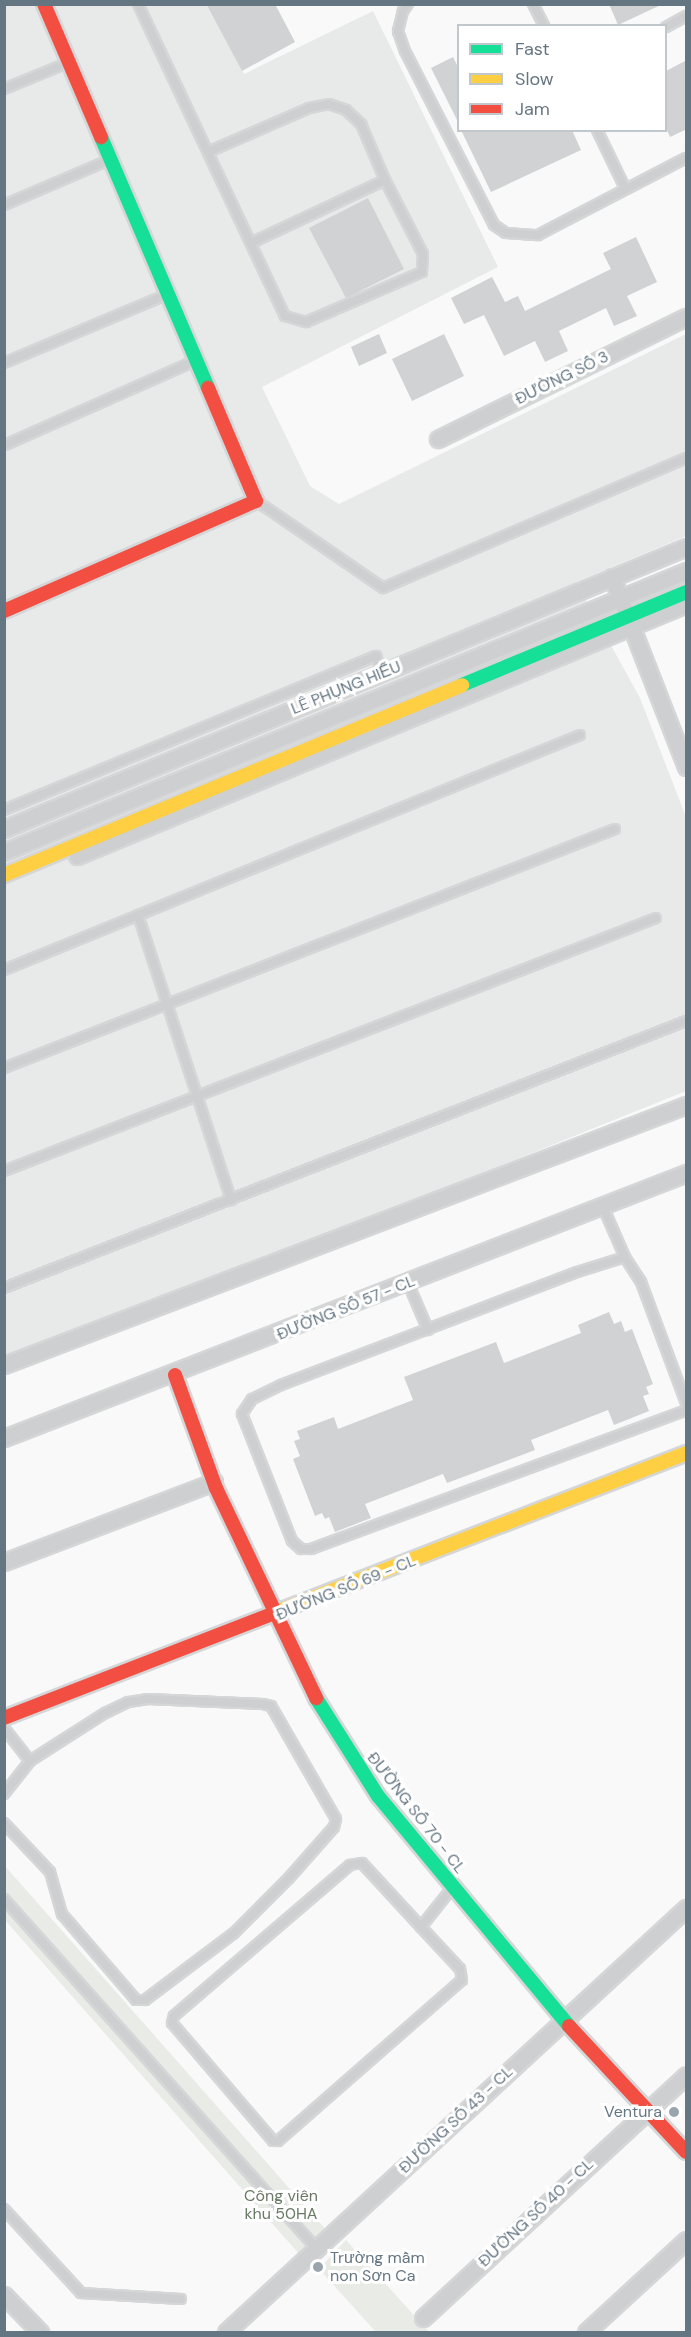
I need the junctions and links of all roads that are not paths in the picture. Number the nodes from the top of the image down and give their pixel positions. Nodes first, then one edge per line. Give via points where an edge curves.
1 (44, 4) edge
2 (138, 4) edge
3 (408, 4) edge
4 (533, 4) edge
5 (687, 16) edge
6 (543, 24) edge
7 (667, 26) edge
8 (69, 62) junction
9 (4, 89) edge
10 (598, 132) edge
11 (208, 152) junction
12 (687, 158) edge
13 (110, 160) junction
14 (385, 180) junction
15 (625, 188) junction
16 (4, 205) edge
17 (251, 243) junction
18 (168, 294) junction
19 (687, 317) edge
20 (196, 361) junction
21 (4, 363) edge
22 (438, 439) dead end
23 (5, 445) edge
24 (687, 458) edge
25 (256, 501) junction
26 (687, 547) edge
27 (687, 571) edge
28 (612, 577) junction
29 (687, 592) edge
30 (621, 598) junction
31 (687, 604) edge
32 (4, 611) edge
33 (629, 622) junction
34 (382, 673) junction
35 (388, 691) junction
36 (398, 718) junction
37 (580, 735) dead end
38 (683, 749) edge
39 (687, 767) edge
40 (4, 810) edge
41 (4, 829) edge
42 (615, 829) dead end
43 (4, 852) edge
44 (4, 875) edge
45 (4, 886) edge
46 (138, 915) junction
47 (656, 918) dead end
48 (4, 970) edge
49 (165, 1005) junction
50 (687, 1021) edge
51 (4, 1068) edge
52 (196, 1096) junction
53 (687, 1106) edge
54 (4, 1171) edge
55 (687, 1173) edge
56 (231, 1200) junction
57 (603, 1206) junction
58 (625, 1257) junction
59 (408, 1283) junction
60 (4, 1288) edge
61 (428, 1330) junction
62 (4, 1365) edge
63 (175, 1375) junction
64 (687, 1403) edge
65 (687, 1410) edge
66 (4, 1438) edge
67 (687, 1453) edge
68 (214, 1482) junction
69 (4, 1562) edge
70 (277, 1615) junction
71 (4, 1718) edge
72 (4, 1728) edge
73 (30, 1761) junction
74 (4, 1794) edge
75 (4, 1823) edge
76 (453, 1887) junction
77 (4, 1899) edge
78 (687, 1908) edge
79 (421, 1927) junction
80 (564, 2021) junction
81 (687, 2075) edge
82 (649, 2109) junction
83 (687, 2152) edge
84 (4, 2209) edge
85 (687, 2240) edge
86 (316, 2249) junction
87 (4, 2295) edge
88 (181, 2298) dead end
89 (423, 2318) dead end
90 (40, 2332) edge
91 (226, 2332) edge
92 (586, 2332) edge

1 - 8 street
2 - 11 lane
3 - 15 lane via 398,31 405,51 494,225 520,237 538,235
4 - 6 lane
5 - 7 lane
8 - 9 lane
8 - 13 street
10 - 15 lane
11 - 14 lane via 309,108 329,104 346,110 360,124
11 - 17 lane
12 - 15 lane
13 - 16 lane
13 - 18 street
14 - 17 lane
14 - 17 lane via 423,254 422,272 306,322 285,316
18 - 20 street
18 - 21 lane
19 - 22 street, ĐƯỜNG SỐ 3
20 - 23 lane
20 - 25 street
24 - 25 lane via 383,588
25 - 32 street
26 - 28 street, LÊ PHỤNG HIỂU
27 - 30 street, LÊ PHỤNG HIỂU
28 - 30 street
28 - 34 street, LÊ PHỤNG HIỂU
29 - 33 street
30 - 33 street
30 - 35 street, LÊ PHỤNG HIỂU
31 - 33 street
33 - 36 street
33 - 38 street
34 - 35 street
34 - 40 lane via 376,656
34 - 41 street, LÊ PHỤNG HIỂU
35 - 36 street
35 - 43 street, LÊ PHỤNG HIỂU
36 - 44 street
36 - 45 street
37 - 46 lane
38 - 39 street
42 - 49 lane
46 - 48 lane
46 - 49 lane
47 - 52 lane
49 - 51 lane
49 - 52 lane
50 - 56 lane
52 - 54 lane
52 - 56 lane
53 - 62 street
55 - 57 street, ĐƯỜNG SỐ 57 - CL
56 - 60 lane
57 - 58 lane
57 - 59 street, ĐƯỜNG SỐ 57 - CL
58 - 61 lane
58 - 64 lane via 640,1282
59 - 61 lane
59 - 63 street, ĐƯỜNG SỐ 57 - CL
61 - 65 lane via 281,1385 245,1405 242,1414 292,1541 301,1549 311,1549
63 - 66 street, ĐƯỜNG SỐ 57 - CL
63 - 68 street, ĐƯỜNG SỐ 70 - CL
67 - 70 street, ĐƯỜNG SỐ 69 - CL
68 - 69 street
68 - 70 street, ĐƯỜNG SỐ 70 - CL
70 - 71 street, ĐƯỜNG SỐ 69 - CL
70 - 76 street, ĐƯỜNG SỐ 70 - CL via 326,1718 378,1796
72 - 73 lane
73 - 74 lane
73 - 75 lane via 128,1702 148,1699 263,1704 272,1706 336,1819 311,1852 234,1933 145,2000 136,2000 63,1914 50,1872
76 - 79 lane
76 - 80 street, ĐƯỜNG SỐ 70 - CL
77 - 86 lane
78 - 80 street, ĐƯỜNG SỐ 43 - CL
79 - 79 lane via 460,1969 462,1980 278,2141 273,2141 172,2023 174,2016 350,1865 362,1863
80 - 82 street, ĐƯỜNG SỐ 70 - CL
80 - 86 street, ĐƯỜNG SỐ 43 - CL
81 - 82 street, ĐƯỜNG SỐ 40 - CL
82 - 83 street, ĐƯỜNG SỐ 70 - CL
82 - 89 street, ĐƯỜNG SỐ 40 - CL
84 - 88 lane via 81,2293
85 - 92 street
86 - 91 street, ĐƯỜNG SỐ 43 - CL
87 - 90 street

